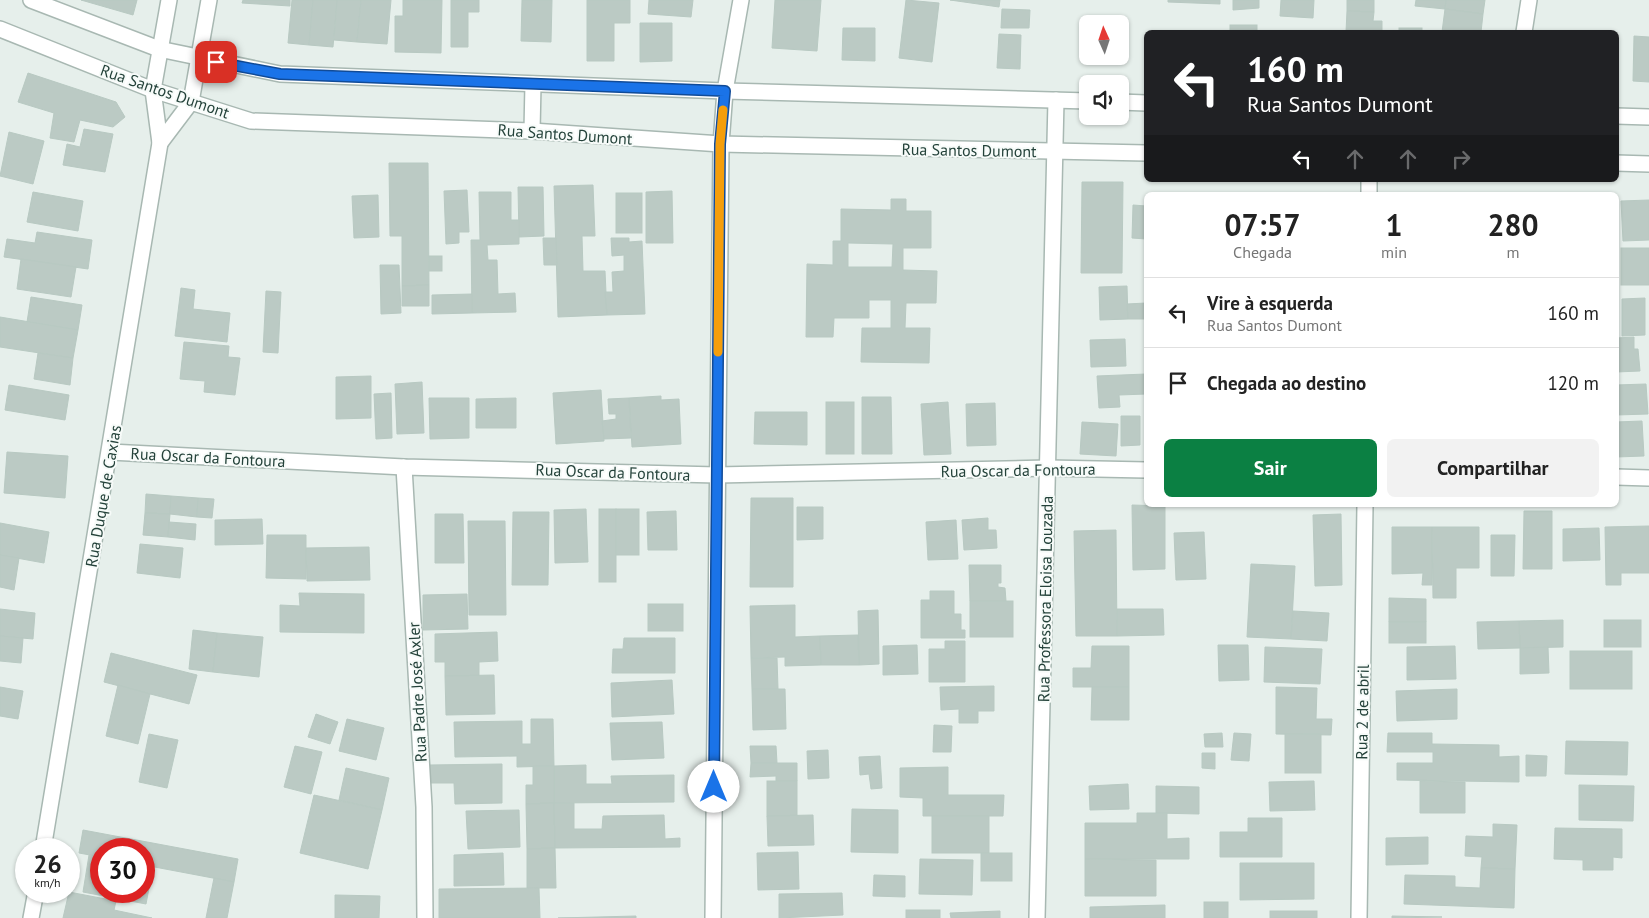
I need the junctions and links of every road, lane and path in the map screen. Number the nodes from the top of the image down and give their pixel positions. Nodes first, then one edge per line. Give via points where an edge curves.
1 (30, 0) edge
2 (169, 0) edge
3 (209, 0) edge
4 (741, 0) edge
5 (1529, 0) edge
6 (0, 28) edge
7 (1524, 30) edge
8 (159, 49) junction
9 (199, 59) junction
10 (533, 84) junction
11 (153, 90) junction
12 (725, 91) junction
13 (1056, 100) junction
14 (1079, 101) edge
15 (191, 102) junction
16 (1129, 102) edge
17 (1144, 103) edge
18 (1619, 116) edge
19 (1649, 117) edge
20 (532, 131) junction
21 (160, 143) junction
22 (720, 144) junction
23 (1055, 152) junction
24 (1144, 154) edge
25 (1619, 163) edge
26 (1649, 164) edge
27 (110, 452) junction
28 (404, 466) junction
29 (1048, 468) junction
30 (1144, 470) edge
31 (717, 475) junction
32 (1619, 477) edge
33 (1649, 478) edge
34 (1365, 507) edge
35 (45, 838) edge
36 (34, 903) edge
37 (31, 918) edge
38 (425, 918) edge
39 (713, 918) edge
40 (1037, 918) edge
41 (1359, 918) edge

1 - 8 street
2 - 8 street, Rua Duque de Caxias
3 - 9 street, Rua Duque de Caxias
4 - 12 street
5 - 7 street
6 - 11 street, Rua Santos Dumont
8 - 9 street
8 - 11 street, Rua Duque de Caxias
9 - 10 street via 280,74
9 - 15 street, Rua Duque de Caxias
10 - 12 street
10 - 20 street
11 - 15 street, Rua Santos Dumont
11 - 21 street, Rua Duque de Caxias
12 - 13 street
12 - 22 street
13 - 14 street
13 - 23 street, Rua Professora Eloisa Louzada
15 - 20 street, Rua Santos Dumont via 251,120
15 - 21 street, Rua Duque de Caxias
16 - 17 street
18 - 19 street
20 - 22 street, Rua Santos Dumont
21 - 27 street, Rua Duque de Caxias
22 - 23 street, Rua Santos Dumont
22 - 31 street
23 - 24 street, Rua Santos Dumont
23 - 29 street, Rua Professora Eloisa Louzada
25 - 26 street
27 - 28 street, Rua Oscar da Fontoura
27 - 35 street, Rua Duque de Caxias
28 - 31 street, Rua Oscar da Fontoura
28 - 38 street, Rua Padre José Axler via 424,807
29 - 30 street, Rua Oscar da Fontoura
29 - 31 street, Rua Oscar da Fontoura
29 - 40 street, Rua Professora Eloisa Louzada
31 - 39 street
32 - 33 street
34 - 41 street, Rua 2 de abril
36 - 37 street

